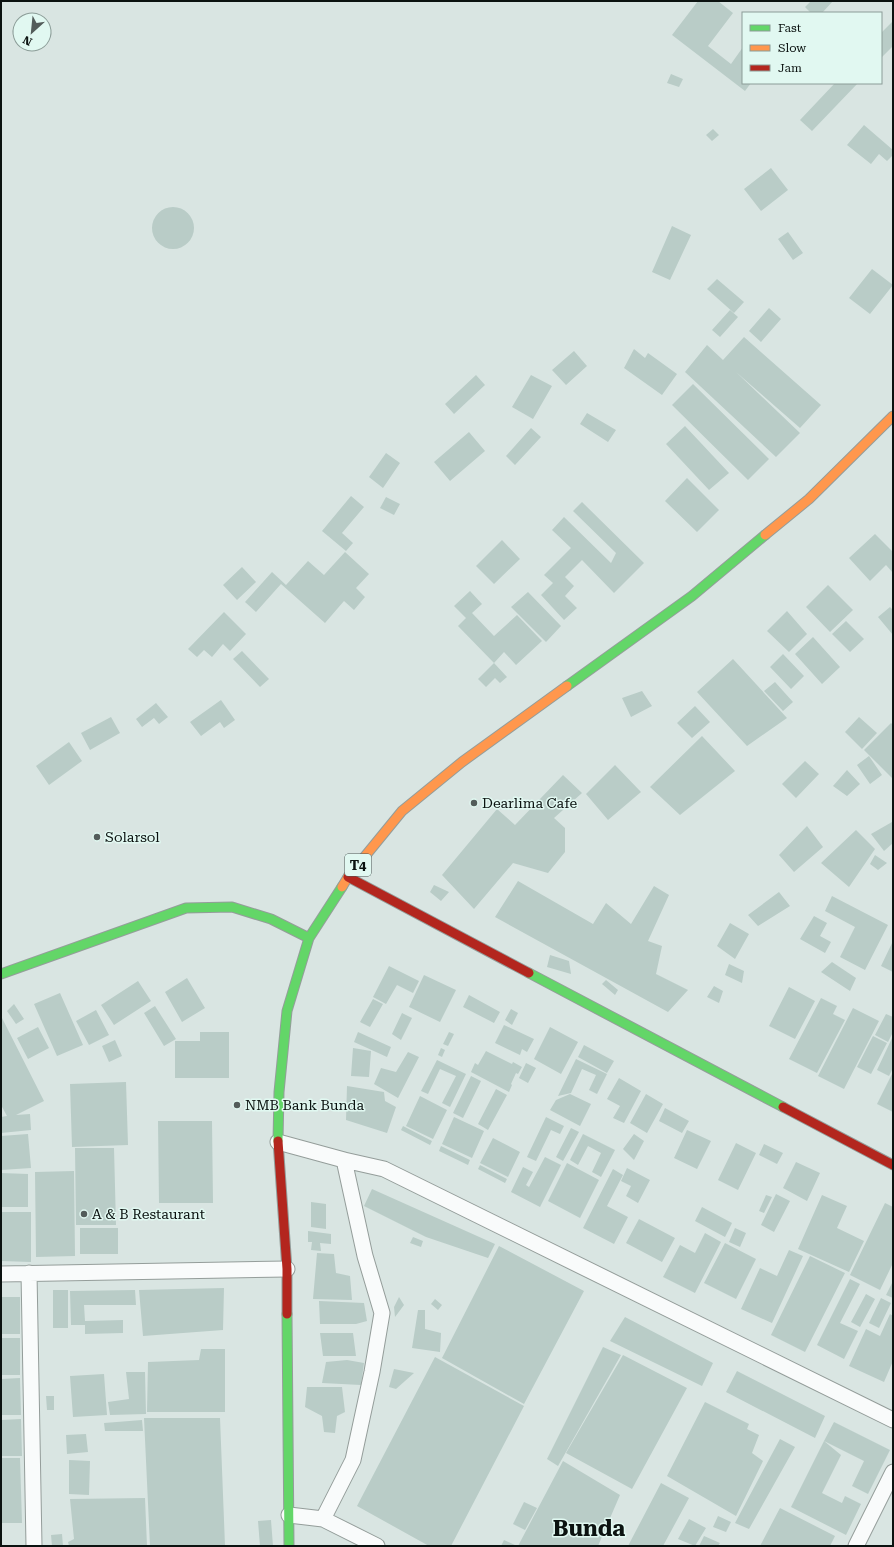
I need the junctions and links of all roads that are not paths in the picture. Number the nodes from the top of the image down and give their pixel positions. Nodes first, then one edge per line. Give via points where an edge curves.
1 (893, 416) edge
2 (348, 877) junction
3 (309, 938) junction
4 (1, 974) edge
5 (278, 1142) junction
6 (344, 1160) junction
7 (893, 1165) edge
8 (287, 1269) junction
9 (29, 1273) junction
10 (1, 1274) edge
11 (893, 1420) edge
12 (893, 1472) edge
13 (289, 1516) junction
14 (323, 1519) junction
15 (34, 1546) edge
16 (289, 1546) edge
17 (377, 1546) edge
18 (856, 1546) edge

1 - 2 main road, T4 via 809,499 692,596 462,762 402,811
2 - 3 main road, T4
2 - 7 main road
3 - 4 main road via 271,919 232,908 186,908
3 - 5 main road, T4 via 287,1011 279,1092
5 - 6 street
5 - 8 main road, T4
6 - 11 street via 384,1169
6 - 14 street via 365,1256 382,1313 353,1460
8 - 9 street
8 - 13 main road, T4
9 - 10 street
9 - 15 street
12 - 18 street
13 - 14 street
13 - 16 main road, T4
14 - 17 street

